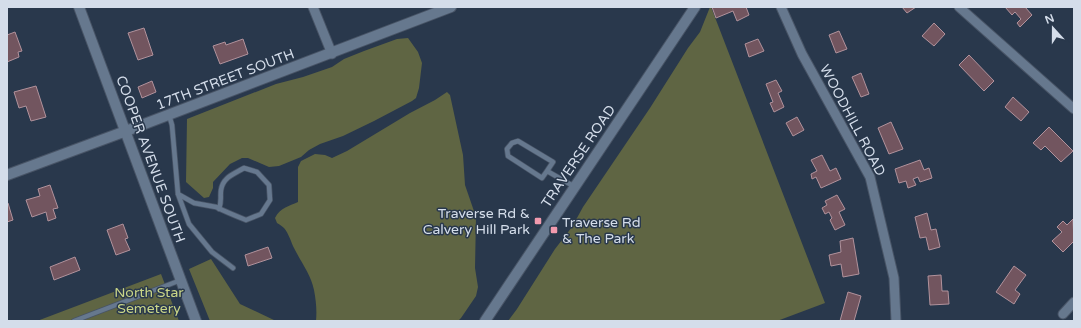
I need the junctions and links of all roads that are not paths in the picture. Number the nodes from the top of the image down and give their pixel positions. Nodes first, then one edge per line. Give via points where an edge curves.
1 (79, 7) edge
2 (313, 7) edge
3 (452, 7) edge
4 (695, 7) edge
5 (781, 7) edge
6 (959, 7) edge
7 (332, 54) junction
8 (1074, 109) edge
9 (169, 115) junction
10 (126, 131) junction
11 (547, 171) junction
12 (7, 174) edge
13 (575, 187) junction
14 (178, 194) junction
15 (219, 209) junction
16 (233, 268) dead end
17 (181, 280) junction
18 (1074, 302) edge
19 (1063, 314) dead end
20 (74, 321) edge
21 (196, 321) edge
22 (486, 321) edge
23 (896, 321) edge

1 - 10 street, COOPER AVENUE SOUTH
2 - 7 street
3 - 7 street, 17TH STREET SOUTH
4 - 13 street, TRAVERSE ROAD
5 - 23 street, WOODHILL ROAD via 802,54 870,177 894,278
6 - 8 street
7 - 9 street, 17TH STREET SOUTH
9 - 10 street, 17TH STREET SOUTH
9 - 14 lane
10 - 12 street, 17TH STREET SOUTH
10 - 17 street, COOPER AVENUE SOUTH
11 - 11 lane via 542,178 508,156 507,149 518,141 553,162
11 - 13 lane
13 - 22 street, TRAVERSE ROAD
14 - 15 lane via 194,203
14 - 16 lane via 189,224 212,252
15 - 15 lane via 246,220 261,214 270,200 269,185 257,172 244,168 226,178 221,189
17 - 20 lane
17 - 21 street, COOPER AVENUE SOUTH
18 - 19 street

